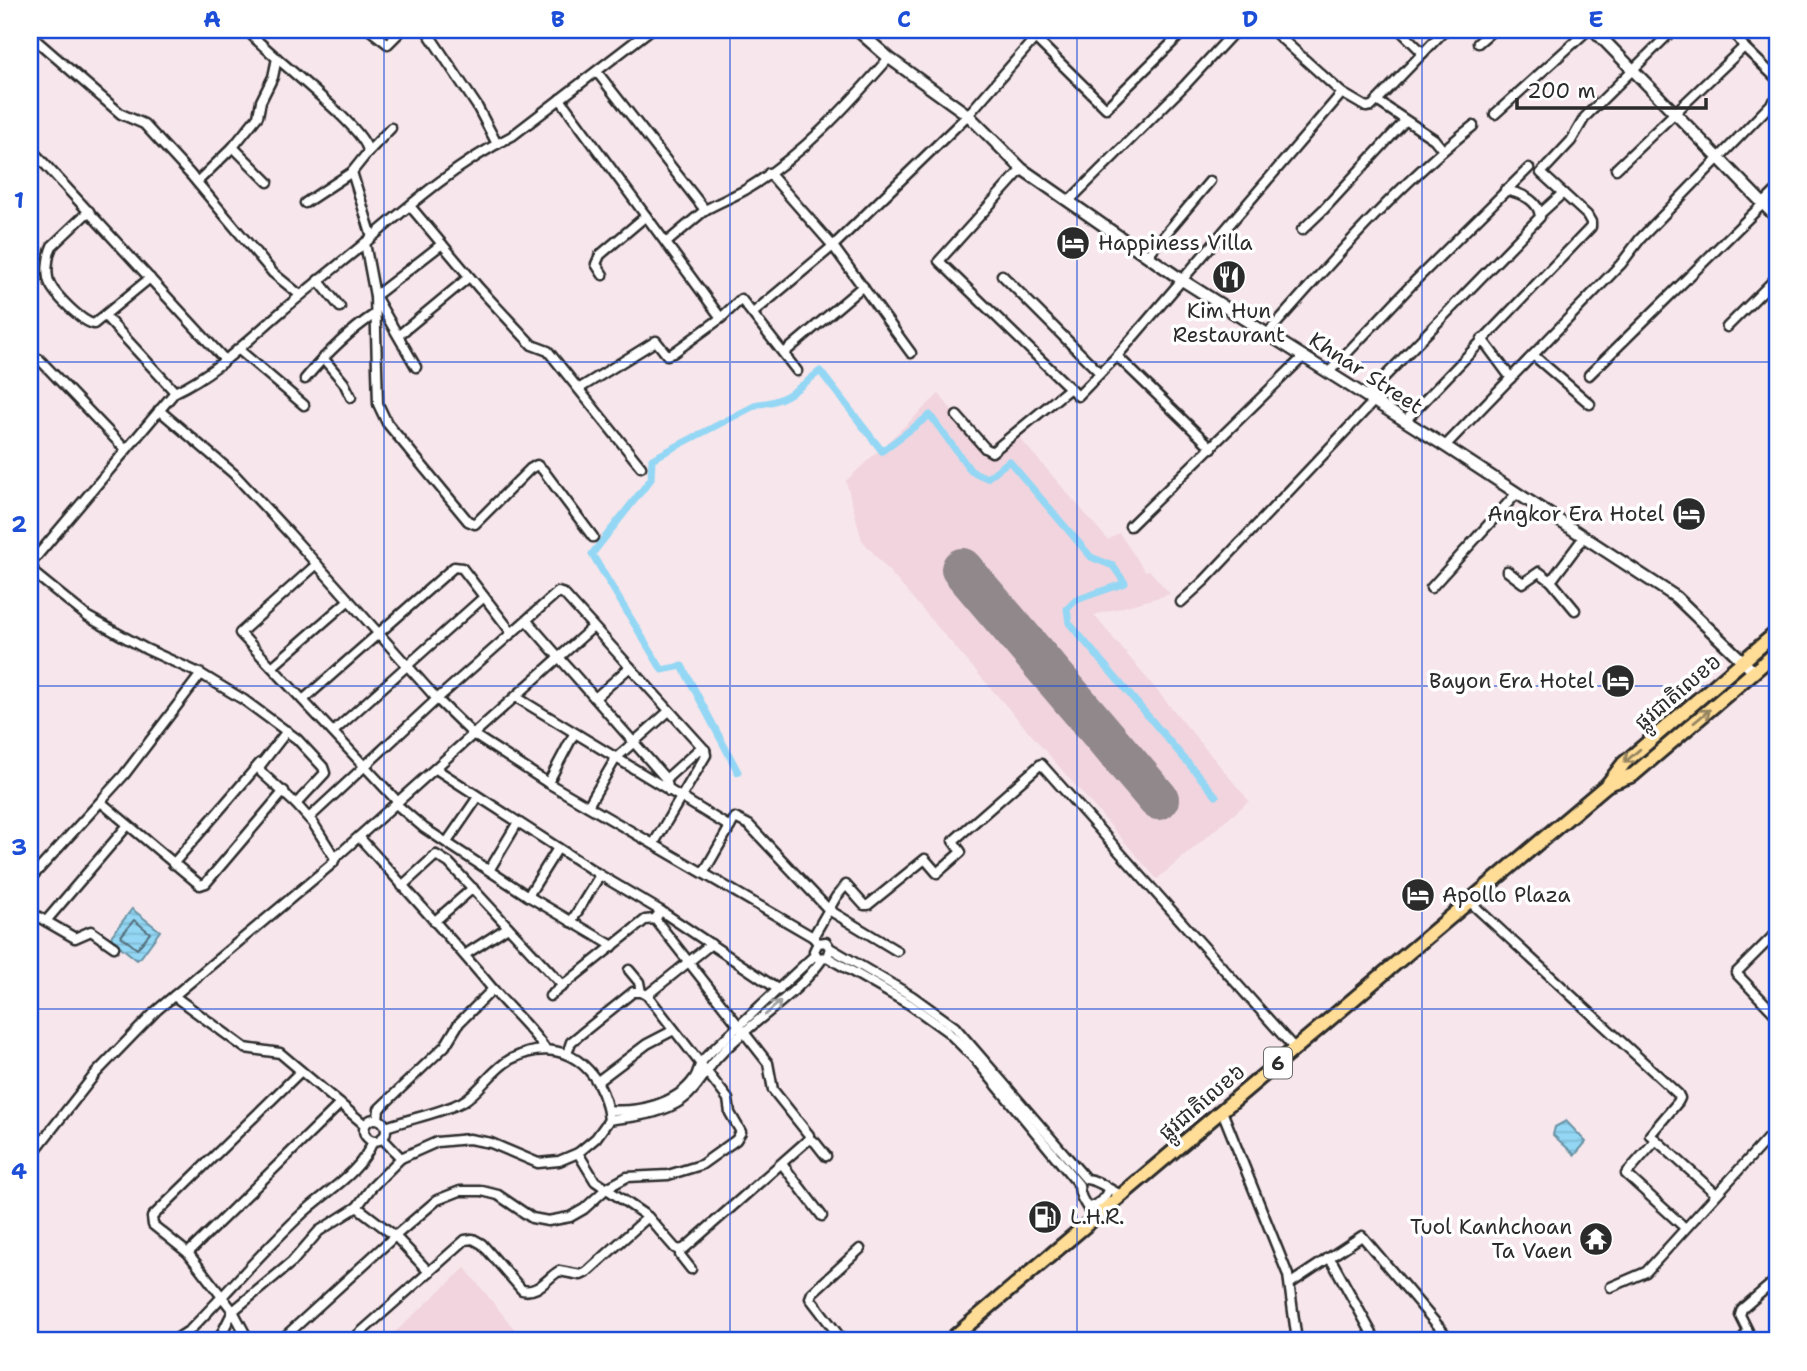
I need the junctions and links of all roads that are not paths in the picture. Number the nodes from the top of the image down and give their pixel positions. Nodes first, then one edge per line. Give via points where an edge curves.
1 (248, 30) edge
2 (370, 30) edge
3 (402, 30) edge
4 (426, 30) edge
5 (650, 30) edge
6 (857, 30) edge
7 (1042, 30) edge
8 (1185, 30) edge
9 (1236, 30) edge
10 (1272, 30) edge
11 (1401, 30) edge
12 (1445, 30) edge
13 (1493, 30) edge
14 (1588, 30) edge
15 (1594, 30) edge
16 (1673, 30) edge
17 (1733, 30) edge
18 (30, 35) edge
19 (1035, 38) junction
20 (1478, 43) dead end
21 (1744, 47) junction
22 (1423, 53) junction
23 (277, 58) junction
24 (889, 58) junction
25 (1632, 70) junction
26 (597, 72) junction
27 (1777, 79) edge
28 (1342, 93) junction
29 (1777, 98) edge
30 (560, 99) junction
31 (1377, 101) junction
32 (1674, 113) junction
33 (1495, 114) dead end
34 (968, 116) junction
35 (1405, 121) junction
36 (1473, 126) dead end
37 (391, 128) dead end
38 (496, 144) junction
39 (233, 147) junction
40 (30, 148) edge
41 (1443, 150) junction
42 (368, 152) junction
43 (1719, 159) junction
44 (1529, 168) dead end
45 (1023, 169) junction
46 (1616, 169) dead end
47 (352, 172) junction
48 (769, 173) junction
49 (1210, 181) dead end
50 (197, 182) junction
51 (268, 182) dead end
52 (1505, 190) junction
53 (1777, 190) edge
54 (1563, 193) junction
55 (1069, 201) junction
56 (305, 203) dead end
57 (1764, 204) junction
58 (410, 205) junction
59 (705, 209) junction
60 (89, 211) junction
61 (1540, 214) junction
62 (646, 216) junction
63 (1777, 218) edge
64 (1302, 230) dead end
65 (368, 240) junction
66 (666, 243) junction
67 (442, 244) junction
68 (833, 246) junction
69 (1147, 256) junction
70 (603, 275) dead end
71 (1002, 275) dead end
72 (470, 277) junction
73 (1777, 277) edge
74 (150, 278) junction
75 (1182, 280) junction
76 (318, 281) junction
77 (863, 286) junction
78 (300, 295) junction
79 (376, 296) junction
80 (340, 307) dead end
81 (753, 313) junction
82 (375, 314) junction
83 (104, 316) junction
84 (722, 318) junction
85 (1727, 327) dead end
86 (1268, 333) junction
87 (399, 335) junction
88 (1482, 339) junction
89 (238, 349) junction
90 (783, 353) junction
91 (911, 353) dead end
92 (1533, 355) junction
93 (1117, 356) junction
94 (1304, 356) junction
95 (323, 358) junction
96 (225, 360) junction
97 (30, 367) edge
98 (416, 367) dead end
99 (797, 371) dead end
100 (1329, 372) junction
101 (1100, 373) junction
102 (1588, 375) dead end
103 (1511, 377) junction
104 (305, 379) dead end
105 (580, 388) junction
106 (1070, 388) junction
107 (175, 392) junction
108 (351, 397) dead end
109 (1370, 398) junction
110 (1590, 404) dead end
111 (304, 405) dead end
112 (159, 410) junction
113 (957, 416) dead end
114 (1405, 421) junction
115 (1445, 446) junction
116 (1212, 448) junction
117 (125, 449) junction
118 (641, 467) dead end
119 (1517, 493) junction
120 (1130, 526) dead end
121 (593, 537) dead end
122 (1584, 537) junction
123 (30, 563) edge
124 (317, 564) junction
125 (1507, 571) dead end
126 (1551, 581) junction
127 (1431, 588) dead end
128 (484, 597) junction
129 (349, 600) junction
130 (1181, 602) dead end
131 (1575, 610) dead end
132 (527, 621) junction
133 (593, 627) junction
134 (378, 632) junction
135 (1777, 632) edge
136 (512, 634) junction
137 (1777, 652) edge
138 (560, 658) junction
139 (1744, 660) junction
140 (408, 666) junction
141 (272, 667) junction
142 (630, 667) junction
143 (1754, 672) junction
144 (201, 674) junction
145 (516, 698) junction
146 (595, 698) junction
147 (437, 699) junction
148 (303, 700) junction
149 (669, 711) junction
150 (271, 721) junction
151 (1662, 730) junction
152 (287, 731) junction
153 (333, 732) junction
154 (575, 734) junction
155 (474, 735) junction
156 (1672, 741) junction
157 (277, 742) junction
158 (634, 742) junction
159 (705, 750) junction
160 (615, 758) junction
161 (260, 763) junction
162 (365, 766) junction
163 (436, 769) junction
164 (666, 779) junction
165 (548, 783) junction
166 (1608, 784) junction
167 (669, 791) junction
168 (284, 792) junction
169 (478, 797) junction
170 (681, 797) junction
171 (102, 800) junction
172 (397, 803) junction
173 (296, 804) junction
174 (588, 806) junction
175 (309, 818) junction
176 (518, 822) junction
177 (128, 825) junction
178 (730, 827) junction
179 (359, 837) junction
180 (447, 842) junction
181 (654, 844) junction
182 (558, 848) junction
183 (335, 858) junction
184 (173, 864) junction
185 (490, 869) junction
186 (704, 872) junction
187 (600, 875) junction
188 (30, 879) edge
189 (402, 886) junction
190 (473, 887) junction
191 (528, 896) junction
192 (1468, 901) junction
193 (829, 910) junction
194 (30, 912) edge
195 (658, 915) junction
196 (46, 921) junction
197 (435, 921) junction
198 (571, 922) junction
199 (508, 927) junction
200 (1777, 932) edge
201 (816, 940) junction
202 (711, 944) junction
203 (612, 946) junction
204 (114, 947) dead end
205 (897, 951) dead end
206 (466, 954) junction
207 (824, 954) junction
208 (687, 962) junction
209 (629, 970) dead end
210 (563, 986) junction
211 (493, 989) junction
212 (779, 990) junction
213 (644, 993) junction
214 (174, 996) junction
215 (550, 996) dead end
216 (1777, 1016) edge
217 (738, 1024) junction
218 (674, 1030) junction
219 (951, 1030) junction
220 (745, 1033) junction
221 (545, 1049) junction
222 (1295, 1049) junction
223 (567, 1054) junction
224 (704, 1067) junction
225 (300, 1071) junction
226 (598, 1081) junction
227 (340, 1104) junction
228 (608, 1110) junction
229 (1222, 1111) junction
230 (378, 1119) junction
231 (609, 1120) junction
232 (365, 1125) junction
233 (386, 1127) junction
234 (1777, 1128) edge
235 (383, 1138) junction
236 (809, 1139) junction
237 (1656, 1140) junction
238 (373, 1141) junction
239 (578, 1153) junction
240 (826, 1156) dead end
241 (30, 1157) edge
242 (401, 1158) junction
243 (782, 1164) junction
244 (607, 1188) junction
245 (1108, 1190) junction
246 (1715, 1193) junction
247 (1122, 1195) junction
248 (357, 1207) junction
249 (1091, 1213) junction
250 (822, 1216) dead end
251 (648, 1217) junction
252 (1684, 1227) junction
253 (395, 1236) junction
254 (860, 1249) dead end
255 (680, 1250) junction
256 (188, 1253) junction
257 (1328, 1258) junction
258 (691, 1269) dead end
259 (429, 1272) junction
260 (1777, 1279) edge
261 (1291, 1283) junction
262 (1611, 1287) dead end
263 (222, 1298) junction
264 (233, 1311) junction
265 (173, 1341) edge
266 (218, 1341) edge
267 (249, 1341) edge
268 (280, 1341) edge
269 (351, 1341) edge
270 (843, 1341) edge
271 (949, 1341) edge
272 (1297, 1341) edge
273 (1376, 1341) edge
274 (1451, 1341) edge
275 (1741, 1341) edge

1 - 23 street
2 - 3 street via 388,44
4 - 38 street via 477,106
5 - 26 street
6 - 24 street, Khnar Street
7 - 19 street
8 - 19 street via 1106,108
9 - 55 street
10 - 28 street
11 - 22 street
12 - 22 street
13 - 20 street
14 - 33 street
15 - 25 street
16 - 25 street
17 - 21 street
18 - 50 street via 121,114 144,124
19 - 34 street
21 - 27 street
21 - 32 street
22 - 31 street
23 - 39 street via 260,113
23 - 42 street via 349,123
24 - 34 street, Khnar Street
24 - 48 street via 817,135
25 - 32 street
25 - 54 street via 1541,173
26 - 30 street
26 - 59 street
28 - 31 street via 1366,107
28 - 75 street
29 - 43 street
30 - 38 street
30 - 62 street
31 - 35 street
32 - 43 street
32 - 46 street
34 - 45 street, Khnar Street
34 - 68 street
35 - 41 street
35 - 64 street
36 - 41 street
37 - 42 street
38 - 58 street
39 - 50 street
39 - 51 street
40 - 60 street
41 - 86 street
42 - 47 street
43 - 57 street
43 - 92 street
44 - 52 street
45 - 55 street, Khnar Street
45 - 106 street via 939,261
47 - 56 street
47 - 65 street
48 - 59 street
48 - 68 street
49 - 69 street
50 - 78 street via 273,273
52 - 61 street via 1523,195
52 - 100 street
53 - 57 street
54 - 61 street
54 - 88 street via 1587,215 1591,227
55 - 69 street, Khnar Street
57 - 63 street
57 - 102 street
58 - 65 street
58 - 67 street
59 - 66 street
60 - 74 street
60 - 83 street via 52,246 48,278 52,288 86,321 94,324
61 - 109 street
62 - 66 street
62 - 70 street via 600,255 596,264
65 - 76 street
65 - 79 street
66 - 84 street
67 - 72 street
67 - 79 street
68 - 77 street
68 - 81 street
69 - 75 street, Khnar Street
71 - 101 street
72 - 87 street
72 - 105 street via 531,345 548,351
73 - 85 street
74 - 83 street
74 - 96 street
75 - 86 street, Khnar Street
75 - 93 street
76 - 78 street
76 - 80 street
77 - 90 street
77 - 91 street
78 - 89 street
79 - 82 street
79 - 87 street
81 - 84 street via 741,299
81 - 90 street
82 - 95 street
82 - 121 street via 382,413 468,522 475,524 537,465
83 - 107 street
84 - 105 street via 673,353 667,355 656,341
86 - 94 street, Khnar Street
87 - 98 street
88 - 103 street
88 - 114 street
89 - 96 street
89 - 111 street
90 - 99 street
92 - 103 street
92 - 110 street
93 - 101 street
93 - 116 street
94 - 100 street, Khnar Street
94 - 116 street
95 - 104 street
95 - 108 street
96 - 107 street via 191,386
97 - 117 street via 39,359
100 - 109 street, Khnar Street
101 - 106 street via 1078,396
103 - 115 street
105 - 118 street
106 - 113 street via 992,452
107 - 112 street
109 - 114 street, Khnar Street
109 - 130 street
112 - 117 street
112 - 124 street via 234,474
114 - 115 street, Khnar Street
115 - 119 street, Khnar Street
116 - 120 street
117 - 123 street
119 - 122 street, Khnar Street
119 - 127 street
122 - 126 street
122 - 139 street, Khnar Street via 1676,597
123 - 144 street via 35,574 88,617
124 - 129 street
124 - 141 street via 240,633
125 - 126 street via 1523,583 1539,572
126 - 131 street
128 - 134 street via 462,568 454,567
128 - 136 street
128 - 140 street
129 - 134 street
129 - 141 street
132 - 133 street via 558,592
132 - 136 street
132 - 138 street
133 - 138 street
133 - 142 street
134 - 140 street
134 - 148 street
135 - 139 highway, ផ្លូវជាតិលេខ៦ / 6
136 - 147 street
137 - 143 highway, ផ្លូវជាតិលេខ៦ / 6
138 - 145 street
138 - 146 street
139 - 143 street, Khnar Street
139 - 151 highway, ផ្លូវជាតិលេខ៦ / 6
140 - 147 street
140 - 153 street
141 - 148 street
142 - 146 street
142 - 149 street
156 -> 143 highway, ផ្លូវជាតិលេខ៦ / 6
144 - 150 street
144 - 171 street
145 - 154 street
145 - 155 street
146 - 158 street
147 - 155 street
147 - 162 street
148 - 153 street
149 - 158 street
149 - 159 street
150 - 152 street
150 - 157 street
151 - 156 highway
151 -> 166 highway, ផ្លូវជាតិលេខ៦ / 6 via 1624,763
152 - 157 street
152 - 173 street via 325,770
153 - 162 street
154 - 160 street
154 - 165 street
155 - 163 street
155 - 165 street
156 - 166 highway, ផ្លូវជាតិលេខ៦ / 6 via 1633,775
157 - 161 street
158 - 160 street
158 - 164 street
159 - 164 street via 698,750
159 - 170 street
160 - 167 street
160 - 174 street
161 - 168 street via 262,773
161 - 184 street
162 - 172 street
162 - 175 street
163 - 169 street
163 - 172 street
164 - 167 street
165 - 174 street
166 - 192 highway, ផ្លូវជាតិលេខ៦ / 6
167 - 170 street
168 - 173 street
168 - 184 street via 203,885
169 - 176 street
169 - 180 street
170 - 178 street
170 - 181 street
171 - 177 street
171 - 188 street
172 - 179 street
172 - 180 street
173 - 175 street
174 - 181 street
175 - 183 street
176 - 182 street
176 - 185 street
177 - 184 street
177 - 196 street
178 - 186 street
178 - 193 street via 735,818 749,825
179 - 183 street
179 - 189 street
180 - 185 street
181 - 186 street
182 - 187 street
182 - 191 street
183 - 214 street
185 - 191 street
186 - 201 street
187 - 195 street
187 - 198 street
189 - 190 street via 436,855
189 - 197 street
190 - 197 street
190 - 199 street
191 - 198 street
192 - 222 highway, ផ្លូវជាតិលេខ៦ / 6
192 - 237 street via 1678,1094 1678,1102 1650,1135
193 - 201 street
193 - 205 street
193 - 222 street via 846,885 868,905 925,859 937,873 961,852 953,841 1041,764
194 - 196 street
195 - 202 street
195 - 203 street
195 - 208 street
196 - 204 street via 75,938 91,931
197 - 206 street
198 - 203 street
199 - 206 street
199 - 210 street
200 - 216 street via 1736,973
201 - 207 street via 826,942
202 - 208 street
202 - 212 street
203 - 210 street
206 - 211 street
207 - 212 street
207 - 219 street via 912,996
220 -> 207 street via 810,974
208 - 213 street
208 - 217 street
209 - 213 street
210 - 215 street
211 - 221 street
211 - 230 street via 459,1023 445,1046 379,1109
212 - 217 street
213 - 218 street
213 - 223 street via 633,992 571,1042
214 - 225 street via 245,1048 280,1053
214 - 241 street via 96,1073
217 - 220 street
217 - 224 street
218 - 224 street
218 - 226 street
219 - 245 street via 1086,1179
219 - 249 street via 1079,1185 1082,1201
220 - 224 street
220 - 236 street via 768,1063 773,1090
221 - 223 street
221 - 233 street via 511,1059 466,1100
222 - 229 highway, ផ្លូវជាតិលេខ៦ / 6
223 - 226 street
224 - 228 street via 678,1095 656,1105
224 - 231 street via 700,1082 682,1100 659,1111
224 - 244 street via 728,1099 741,1132 736,1140 701,1165 668,1174 627,1177
225 - 227 street
225 - 256 street via 152,1217 153,1225
226 - 228 street
227 - 232 street
227 - 256 street
228 - 231 street
229 - 247 highway, ផ្លូវជាតិលេខ៦ / 6
229 - 261 street
230 - 232 street
230 - 233 street
231 - 239 street
232 - 238 street via 364,1132
233 - 235 street
234 - 246 street
235 - 238 street
235 - 242 street
236 - 240 street
236 - 243 street
237 - 246 street
237 - 252 street via 1626,1174
238 - 263 street via 349,1177 303,1213
239 - 242 street via 538,1163 469,1139 437,1142
239 - 244 street via 595,1181
242 - 248 street
243 - 250 street
243 - 255 street
244 - 251 street
244 - 253 street via 570,1217 548,1221 532,1218 498,1195 460,1191 437,1200
245 - 247 street
245 - 249 street
246 - 252 street
247 - 249 highway, ផ្លូវជាតិលេខ៦ / 6
248 - 253 street
248 - 264 street via 319,1231 292,1262
249 - 271 highway, ផ្លូវជាតិលេខ៦ / 6
251 - 255 street
251 - 259 street via 586,1272 559,1271 534,1290 522,1290 473,1239 465,1240
252 - 262 street via 1646,1272
253 - 259 street
253 - 268 street
254 - 270 street via 810,1298
255 - 258 street
256 - 263 street
257 - 261 street
257 - 273 street
257 - 274 street via 1364,1237
259 - 269 street
260 - 275 street via 1742,1309 1740,1315 1748,1331
261 - 272 street
263 - 264 street
263 - 265 street
264 - 266 street
264 - 267 street

